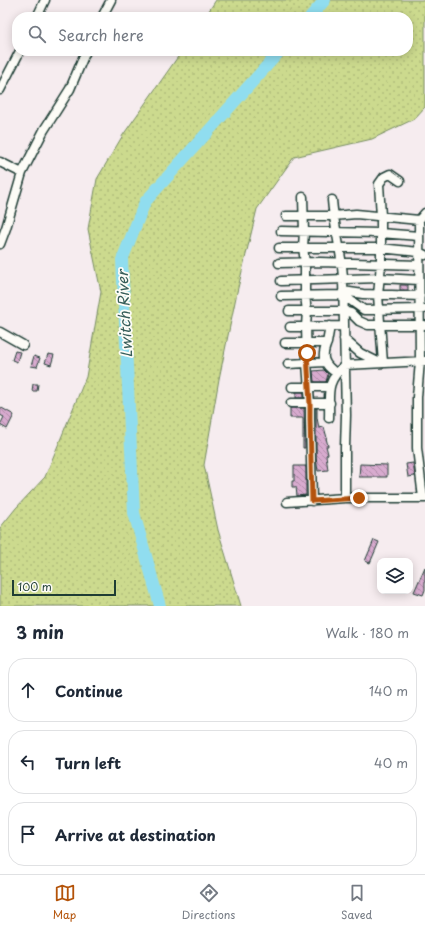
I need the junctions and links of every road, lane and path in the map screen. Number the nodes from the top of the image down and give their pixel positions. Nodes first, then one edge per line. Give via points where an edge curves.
1 (45, 0) edge
2 (111, 0) edge
3 (39, 12) edge
4 (105, 12) edge
5 (17, 56) edge
6 (84, 56) edge
7 (0, 90) edge
8 (0, 162) edge
9 (22, 173) junction
10 (400, 182) dead end
11 (303, 198) dead end
12 (332, 200) dead end
13 (425, 213) edge
14 (286, 216) dead end
15 (303, 216) junction
16 (333, 216) junction
17 (381, 216) junction
18 (419, 220) junction
19 (281, 231) dead end
20 (304, 232) junction
21 (336, 232) junction
22 (380, 233) junction
23 (421, 240) edge
24 (0, 244) edge
25 (303, 247) junction
26 (340, 247) junction
27 (279, 248) dead end
28 (380, 248) junction
29 (422, 254) edge
30 (279, 263) dead end
31 (305, 263) junction
32 (342, 263) junction
33 (380, 264) junction
34 (419, 265) junction
35 (380, 278) junction
36 (421, 278) edge
37 (343, 279) junction
38 (305, 280) junction
39 (281, 281) dead end
40 (343, 293) junction
41 (421, 294) edge
42 (378, 295) junction
43 (281, 296) dead end
44 (305, 296) junction
45 (422, 309) edge
46 (307, 310) junction
47 (380, 310) junction
48 (289, 311) dead end
49 (344, 312) junction
50 (381, 325) junction
51 (422, 325) edge
52 (306, 326) junction
53 (330, 326) junction
54 (344, 326) junction
55 (290, 327) dead end
56 (0, 332) edge
57 (344, 339) junction
58 (306, 342) junction
59 (285, 343) dead end
60 (327, 343) junction
61 (23, 345) dead end
62 (423, 361) edge
63 (325, 362) junction
64 (307, 363) junction
65 (288, 364) dead end
66 (382, 364) junction
67 (345, 365) junction
68 (336, 373) junction
69 (292, 387) dead end
70 (310, 387) junction
71 (330, 388) junction
72 (291, 403) dead end
73 (330, 403) junction
74 (310, 404) junction
75 (329, 418) dead end
76 (345, 498) junction
77 (424, 498) edge
78 (312, 501) junction
79 (288, 502) dead end

1 - 3 street
2 - 4 street
5 - 7 street
6 - 9 street via 70,90 44,130
8 - 9 street
9 - 24 street
10 - 17 street via 390,174 379,184
11 - 15 street
12 - 16 street
13 - 18 street
14 - 15 street
15 - 16 street
15 - 20 street
16 - 17 street
16 - 21 street
17 - 18 street
17 - 22 street
18 - 23 street
19 - 20 street
20 - 21 street
20 - 25 street
21 - 22 street
21 - 26 street
22 - 23 street
22 - 28 street
23 - 29 street
25 - 26 street
25 - 27 street
25 - 31 street
26 - 28 street
26 - 32 street
28 - 29 street
28 - 33 street
29 - 34 street
30 - 31 street
31 - 32 street
31 - 38 street
32 - 33 street
32 - 37 street
33 - 34 street
33 - 35 street
34 - 36 street
35 - 36 street
35 - 37 street
35 - 42 street
36 - 41 street
37 - 38 street
37 - 40 street
38 - 39 street
38 - 44 street
40 - 42 street
40 - 44 street
40 - 47 street via 364,310
40 - 49 street
41 - 42 street
41 - 45 street
42 - 47 street
43 - 44 street
44 - 46 street
45 - 47 street
45 - 51 street
46 - 48 street
46 - 49 street
46 - 52 street
47 - 50 street
49 - 50 street via 351,313 358,321 368,325
49 - 54 street
50 - 51 street
50 - 66 street
51 - 62 street
52 - 53 street
52 - 55 street
52 - 58 street
53 - 54 street
53 - 60 street
54 - 57 street
56 - 61 street
57 - 66 street via 360,353
57 - 67 street
58 - 59 street
58 - 60 street
58 - 64 street
60 - 63 street via 323,353
62 - 66 street
62 - 77 street via 417,397 417,448
63 - 64 street
63 - 68 street via 330,370
64 - 65 street
64 - 70 street
66 - 67 street
67 - 68 street
67 - 76 street
68 - 71 street
69 - 70 street
70 - 71 street
70 - 74 street
71 - 73 street
72 - 74 street
73 - 74 street
73 - 75 street
74 - 78 street
76 - 77 street
76 - 78 street
78 - 79 street

